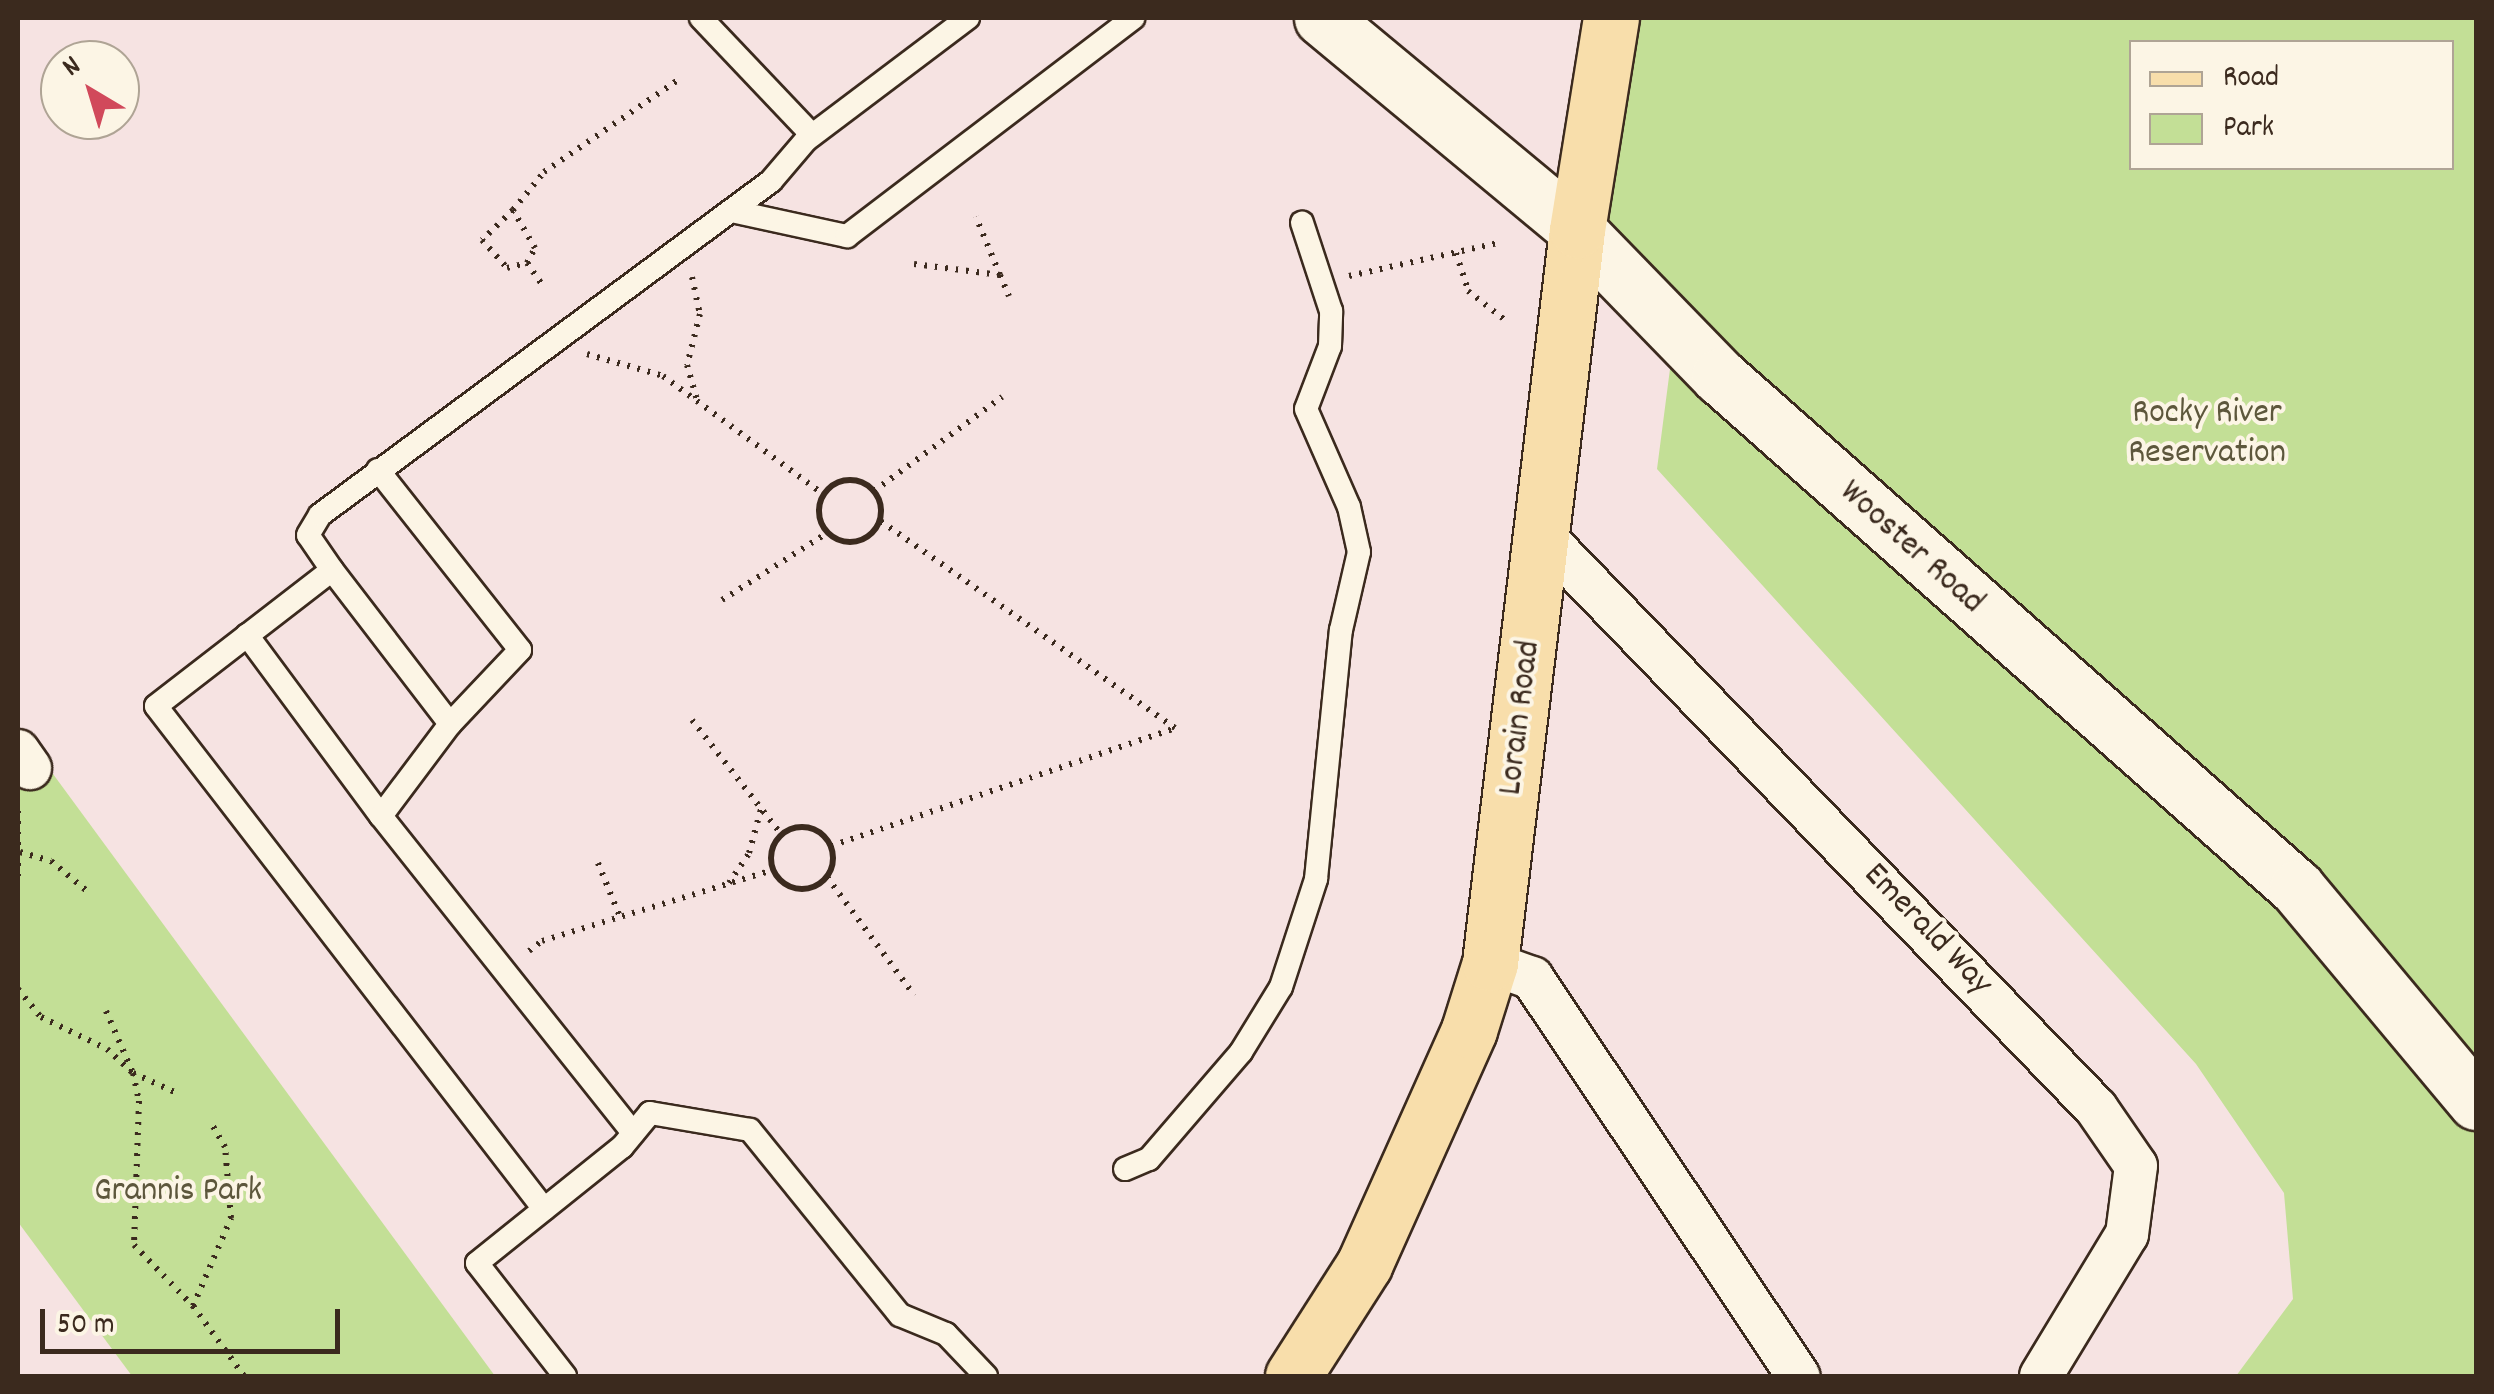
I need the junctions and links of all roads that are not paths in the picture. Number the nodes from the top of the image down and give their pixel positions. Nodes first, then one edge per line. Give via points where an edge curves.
1 (700, 18) edge
2 (968, 18) edge
3 (1132, 18) edge
4 (1322, 18) edge
5 (1611, 18) edge
6 (812, 135) junction
7 (732, 211) junction
8 (1302, 223) dead end
9 (1576, 230) junction
10 (378, 470) junction
11 (1543, 536) junction
12 (332, 570) junction
13 (247, 635) junction
14 (450, 724) junction
15 (381, 816) junction
16 (1490, 963) junction
17 (2476, 1102) edge
18 (633, 1133) junction
19 (1125, 1169) dead end
20 (544, 1210) junction
21 (565, 1376) edge
22 (986, 1376) edge
23 (1293, 1376) edge
24 (1798, 1376) edge
25 (2041, 1376) edge

1 - 6 lane
2 - 6 lane
3 - 7 lane via 847,236
4 - 9 street, Wooster Road
5 - 9 main road, Lorain Road
6 - 7 lane via 798,157
7 - 10 lane
8 - 19 lane via 1323,281 1330,346 1306,408 1349,507 1360,552 1341,630 1316,879 1280,986 1241,1052 1149,1159
9 - 11 main road, Lorain Road
9 - 17 street, Wooster Road via 1719,376 2297,888
10 - 12 lane via 320,515 308,535
10 - 14 lane via 520,650
11 - 16 main road, Lorain Road
11 - 25 street, Emerald Way via 2096,1108 2136,1166 2127,1234
12 - 13 lane
12 - 14 lane
13 - 15 lane
13 - 20 lane via 156,706
14 - 15 lane
15 - 18 lane
16 - 23 main road, Lorain Road via 1469,1030 1364,1265
16 - 24 street via 1532,978
18 - 20 lane
18 - 22 lane via 650,1114 750,1130 900,1315 946,1334
20 - 21 lane via 477,1263

